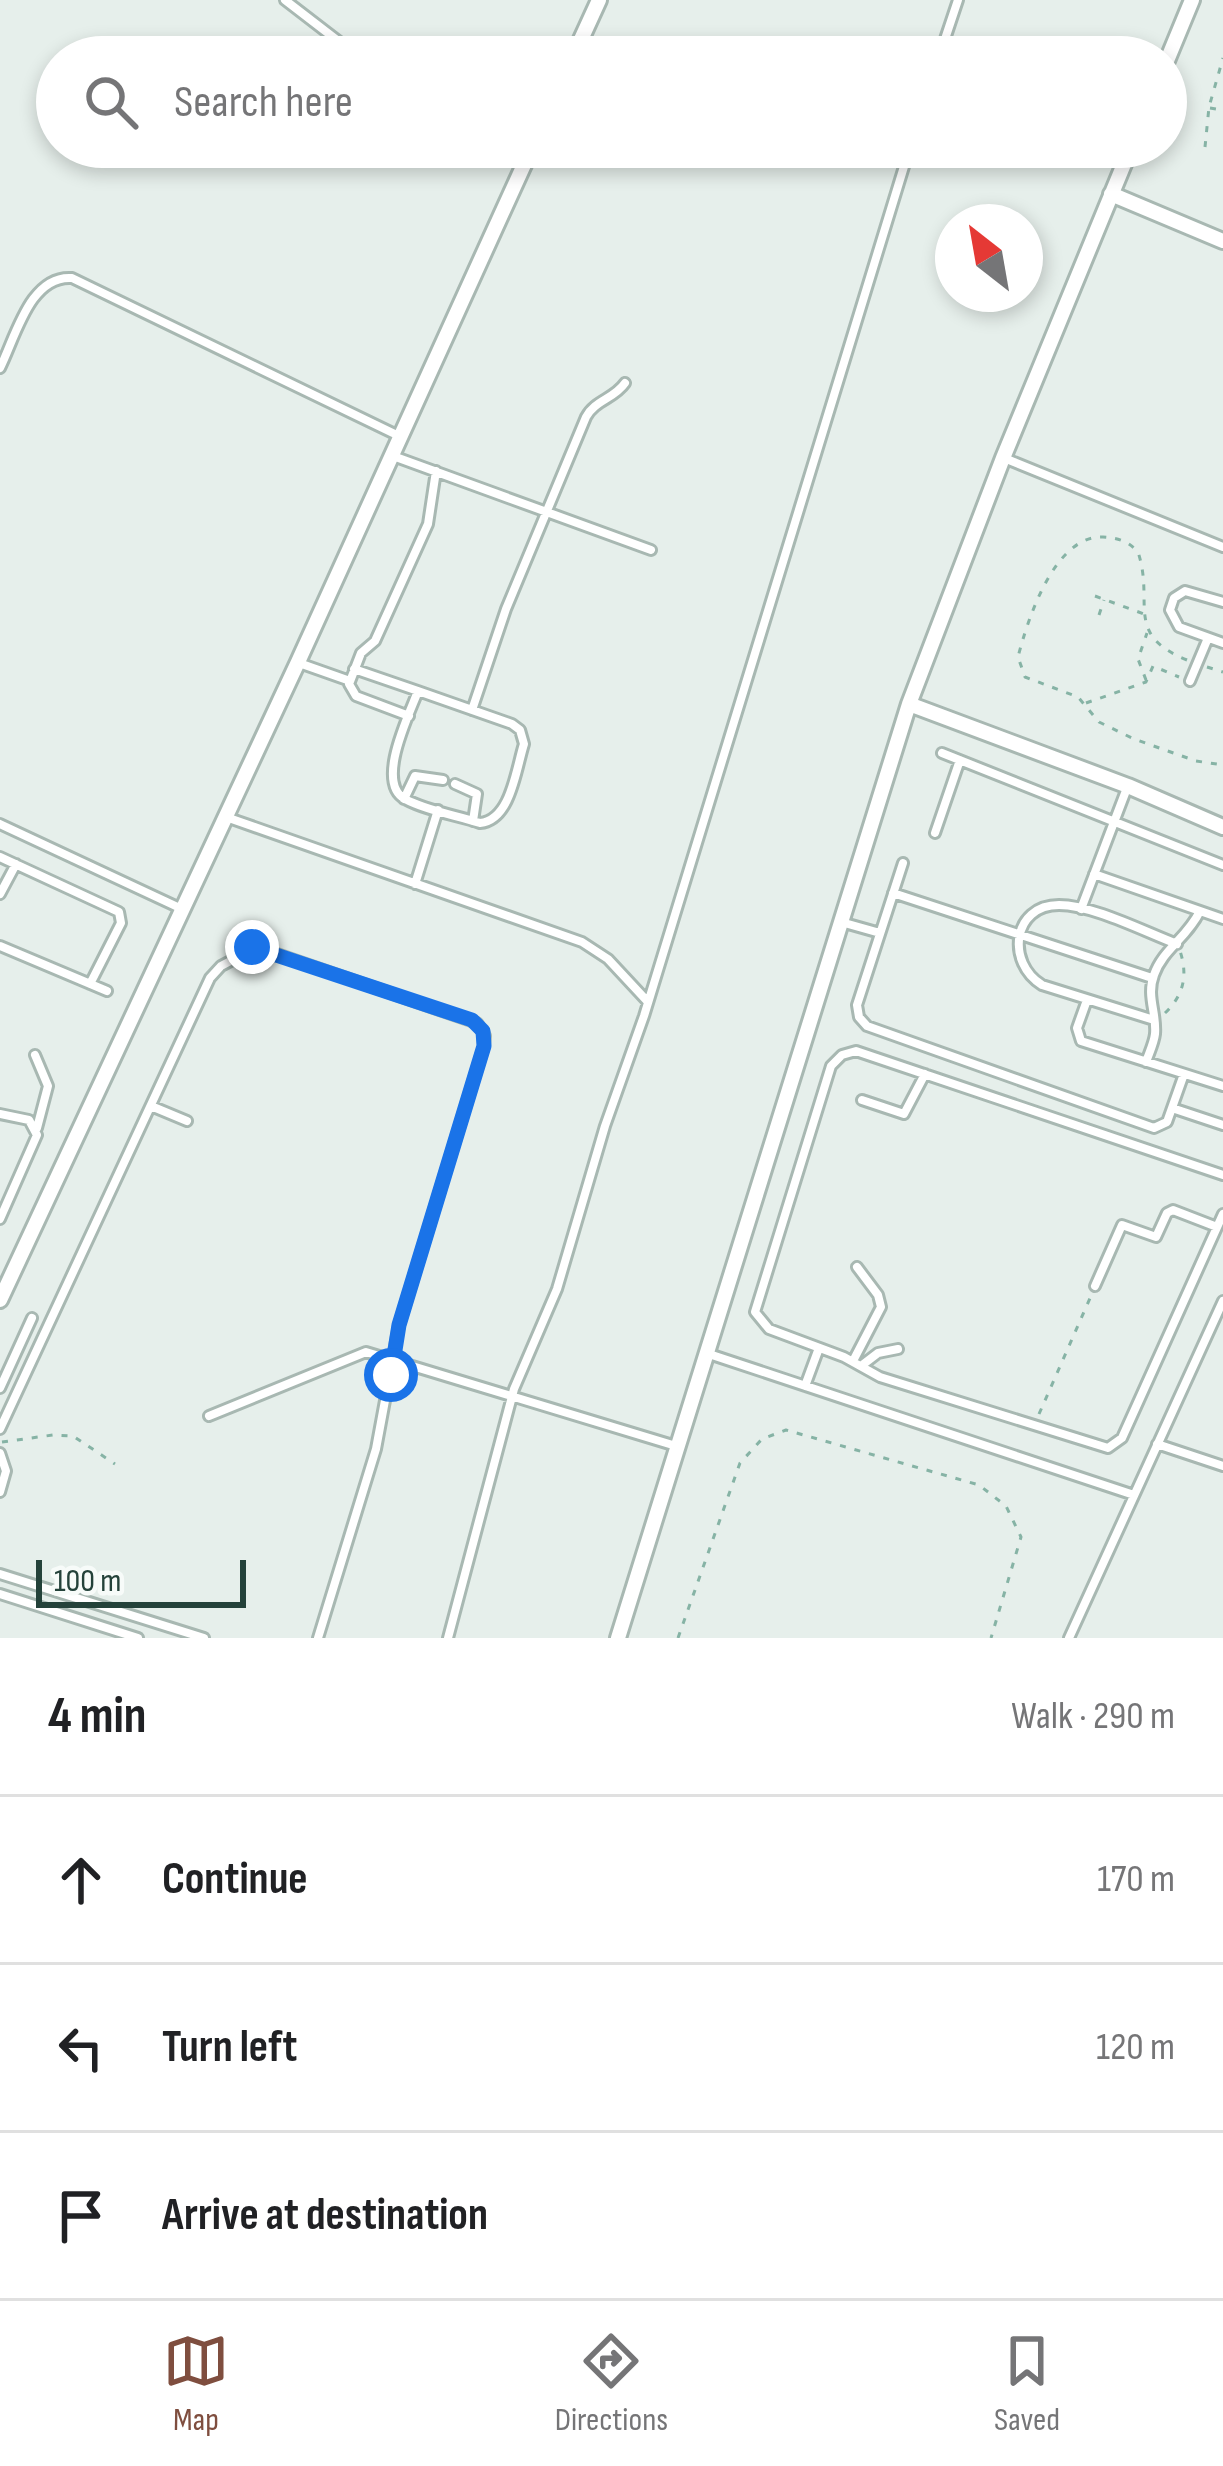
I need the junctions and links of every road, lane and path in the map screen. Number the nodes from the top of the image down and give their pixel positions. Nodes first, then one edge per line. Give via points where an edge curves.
1 (285, 0) edge
2 (599, 0) edge
3 (958, 0) edge
4 (1192, 0) edge
5 (332, 36) edge
6 (583, 36) edge
7 (947, 36) edge
8 (1177, 36) edge
9 (1223, 58) edge
10 (1208, 107) junction
11 (1223, 110) edge
12 (1205, 147) dead end
13 (522, 168) edge
14 (904, 168) edge
15 (1122, 168) edge
16 (1111, 194) junction
17 (1223, 241) edge
18 (0, 368) edge
19 (625, 383) dead end
20 (399, 436) junction
21 (391, 455) junction
22 (1003, 458) junction
23 (436, 471) junction
24 (547, 510) junction
25 (1223, 547) edge
26 (651, 550) dead end
27 (1095, 596) dead end
28 (1104, 600) junction
29 (1223, 602) edge
30 (1099, 615) dead end
31 (1145, 615) junction
32 (1148, 632) junction
33 (1209, 638) junction
34 (1223, 643) edge
35 (298, 662) junction
36 (1197, 664) junction
37 (355, 669) junction
38 (1223, 672) edge
39 (350, 681) junction
40 (1190, 681) joint
41 (1146, 682) junction
42 (418, 691) junction
43 (909, 704) junction
44 (1084, 704) junction
45 (472, 710) junction
46 (409, 716) junction
47 (943, 752) dead end
48 (960, 760) junction
49 (1223, 765) edge
50 (443, 780) dead end
51 (455, 784) dead end
52 (1128, 786) junction
53 (404, 799) junction
54 (438, 810) junction
55 (225, 817) junction
56 (473, 821) junction
57 (1114, 822) junction
58 (0, 824) edge
59 (1223, 827) edge
60 (935, 832) dead end
61 (0, 856) edge
62 (16, 863) junction
63 (903, 863) dead end
64 (1223, 865) edge
65 (1094, 874) junction
66 (415, 884) junction
67 (893, 893) junction
68 (0, 894) edge
69 (182, 909) junction
70 (1081, 909) junction
71 (1200, 911) junction
72 (1222, 915) edge
73 (840, 922) junction
74 (880, 933) junction
75 (1019, 934) junction
76 (1177, 944) junction
77 (0, 946) edge
78 (1182, 954) dead end
79 (1152, 978) junction
80 (90, 984) junction
81 (107, 991) dead end
82 (1087, 1000) junction
83 (648, 1002) junction
84 (1164, 1014) dead end
85 (1154, 1020) junction
86 (35, 1055) dead end
87 (1146, 1062) junction
88 (925, 1074) junction
89 (1184, 1074) junction
90 (1223, 1086) edge
91 (862, 1100) dead end
92 (151, 1106) junction
93 (1172, 1108) junction
94 (0, 1114) edge
95 (187, 1121) dead end
96 (1223, 1125) edge
97 (37, 1129) junction
98 (1223, 1175) edge
99 (1223, 1214) edge
100 (0, 1220) edge
101 (1217, 1227) junction
102 (857, 1268) dead end
103 (1096, 1286) joint
104 (0, 1300) edge
105 (1223, 1301) edge
106 (32, 1318) dead end
107 (819, 1347) junction
108 (898, 1349) dead end
109 (707, 1354) junction
110 (392, 1361) junction
111 (857, 1364) junction
112 (806, 1386) junction
113 (0, 1388) edge
114 (512, 1397) junction
115 (209, 1417) dead end
116 (1034, 1427) junction
117 (0, 1429) edge
118 (0, 1442) edge
119 (1157, 1444) junction
120 (677, 1447) junction
121 (0, 1454) edge
122 (115, 1464) dead end
123 (2, 1466) edge
124 (1223, 1466) edge
125 (0, 1492) edge
126 (1133, 1495) junction
127 (0, 1574) edge
128 (0, 1594) edge
129 (138, 1638) edge
130 (204, 1638) edge
131 (318, 1638) edge
132 (448, 1638) edge
133 (618, 1638) edge
134 (678, 1638) edge
135 (992, 1638) edge
136 (1069, 1638) edge

1 - 5 lane
2 - 6 street
3 - 7 lane
4 - 8 street
9 - 10 path
10 - 11 path
10 - 12 path
13 - 20 street
14 - 83 lane
15 - 16 street
16 - 17 street
16 - 22 street
18 - 20 lane via 38,291 72,278
19 - 24 lane via 588,412
20 - 21 street
21 - 23 lane
21 - 35 street
22 - 25 lane
22 - 43 street
23 - 24 lane
23 - 37 lane via 424,535
24 - 26 lane
24 - 45 lane
27 - 28 path
28 - 30 path
28 - 31 path
29 - 33 lane via 1192,590 1171,604 1179,627
31 - 32 path
31 - 44 path via 1140,558 1129,543 1091,538 1058,559 1018,662 1029,680
32 - 36 path via 1162,649
32 - 41 path via 1138,659
33 - 34 lane
33 - 36 lane
35 - 39 lane
35 - 55 street
36 - 38 path
36 - 40 lane
37 - 39 lane
37 - 42 lane
39 - 46 lane via 356,696
40 - 41 path via 1153,666
41 - 44 path
42 - 45 lane
42 - 46 lane
43 - 52 street
43 - 73 street
44 - 49 path via 1134,740
45 - 56 lane via 512,724 524,743 500,815
46 - 53 lane via 390,776
47 - 48 lane
48 - 57 lane
48 - 60 lane
50 - 53 lane via 416,776
51 - 56 lane via 477,794
52 - 57 lane
52 - 59 street
53 - 54 lane
54 - 56 lane
54 - 66 lane
55 - 66 lane
55 - 69 street
57 - 64 lane
57 - 65 lane
58 - 69 lane
61 - 62 lane
62 - 68 lane
62 - 80 lane via 122,915
63 - 67 lane
65 - 70 lane
65 - 71 lane
66 - 83 lane via 582,942
67 - 74 lane
67 - 75 lane
69 - 104 street
70 - 75 lane via 1043,908
70 - 76 lane
71 - 72 lane
71 - 76 lane
73 - 74 lane
73 - 109 street
74 - 93 lane via 857,1005 867,1026 1154,1128 1165,1125
75 - 79 lane
75 - 82 lane via 1018,958 1031,979
76 - 79 lane
77 - 80 lane
78 - 84 path via 1183,987
79 - 85 lane
80 - 81 lane
82 - 85 lane
82 - 87 lane via 1081,1041
83 - 114 lane via 557,1289
85 - 87 lane
86 - 97 lane via 48,1086
87 - 89 lane
88 - 91 lane via 904,1114
88 - 98 lane
88 - 107 lane via 856,1051 831,1066 755,1307 765,1327
89 - 90 lane
89 - 93 lane
92 - 95 lane
92 - 110 lane via 210,978 252,947 477,1023 484,1046
92 - 117 lane
93 - 96 lane
94 - 97 lane
97 - 100 lane
99 - 101 lane
101 - 103 lane via 1173,1210 1156,1237 1122,1225
101 - 116 lane via 1118,1443 1102,1448
102 - 111 lane via 881,1307
103 - 116 path
105 - 119 lane
106 - 113 lane
107 - 111 lane
107 - 112 lane
108 - 111 lane
109 - 112 lane
109 - 120 street
110 - 114 lane
110 - 115 lane via 356,1354
110 - 131 lane via 376,1449
111 - 116 lane
112 - 126 lane
114 - 120 lane
114 - 132 lane
118 - 122 path via 73,1436
119 - 124 lane
119 - 126 lane
120 - 133 street
121 - 123 lane
123 - 125 lane
126 - 136 lane
127 - 130 lane
128 - 129 lane
134 - 135 path via 740,1463 762,1439 786,1430 970,1482 1006,1506 1021,1537

